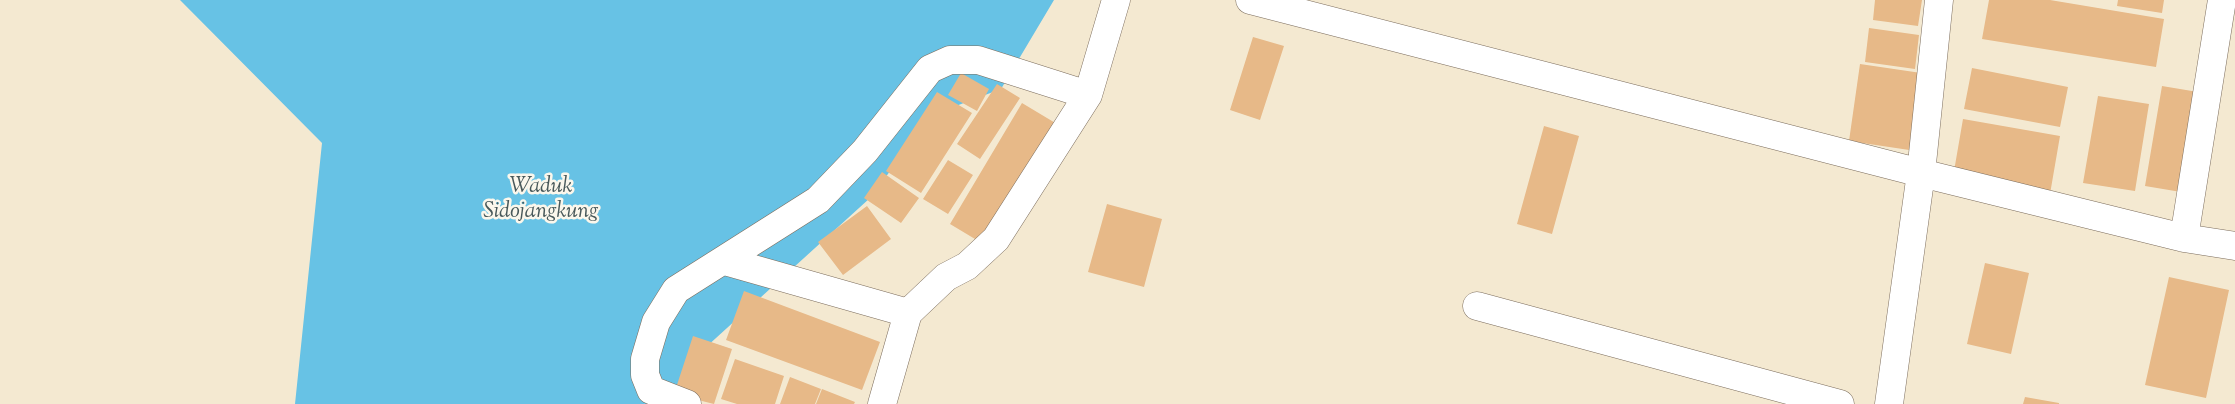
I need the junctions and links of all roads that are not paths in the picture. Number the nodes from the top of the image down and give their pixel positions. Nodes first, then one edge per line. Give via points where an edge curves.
1 (1116, 0) edge
2 (1250, 0) edge
3 (1939, 0) edge
4 (2222, 0) edge
5 (1088, 95) junction
6 (1921, 173) junction
7 (2184, 238) junction
8 (2235, 246) edge
9 (725, 260) junction
10 (1477, 306) dead end
11 (908, 313) junction
12 (687, 404) edge
13 (882, 404) edge
14 (1840, 404) edge
15 (1889, 404) edge

1 - 5 street
2 - 6 street
3 - 6 street
4 - 7 street
5 - 9 street via 978,60 950,60 930,69 865,151 818,200
5 - 11 street via 996,239 968,266 946,277
6 - 7 street
6 - 15 street
7 - 8 street
9 - 11 street
9 - 12 street via 676,290 656,322 645,359 645,375 651,390
10 - 14 street
11 - 13 street

